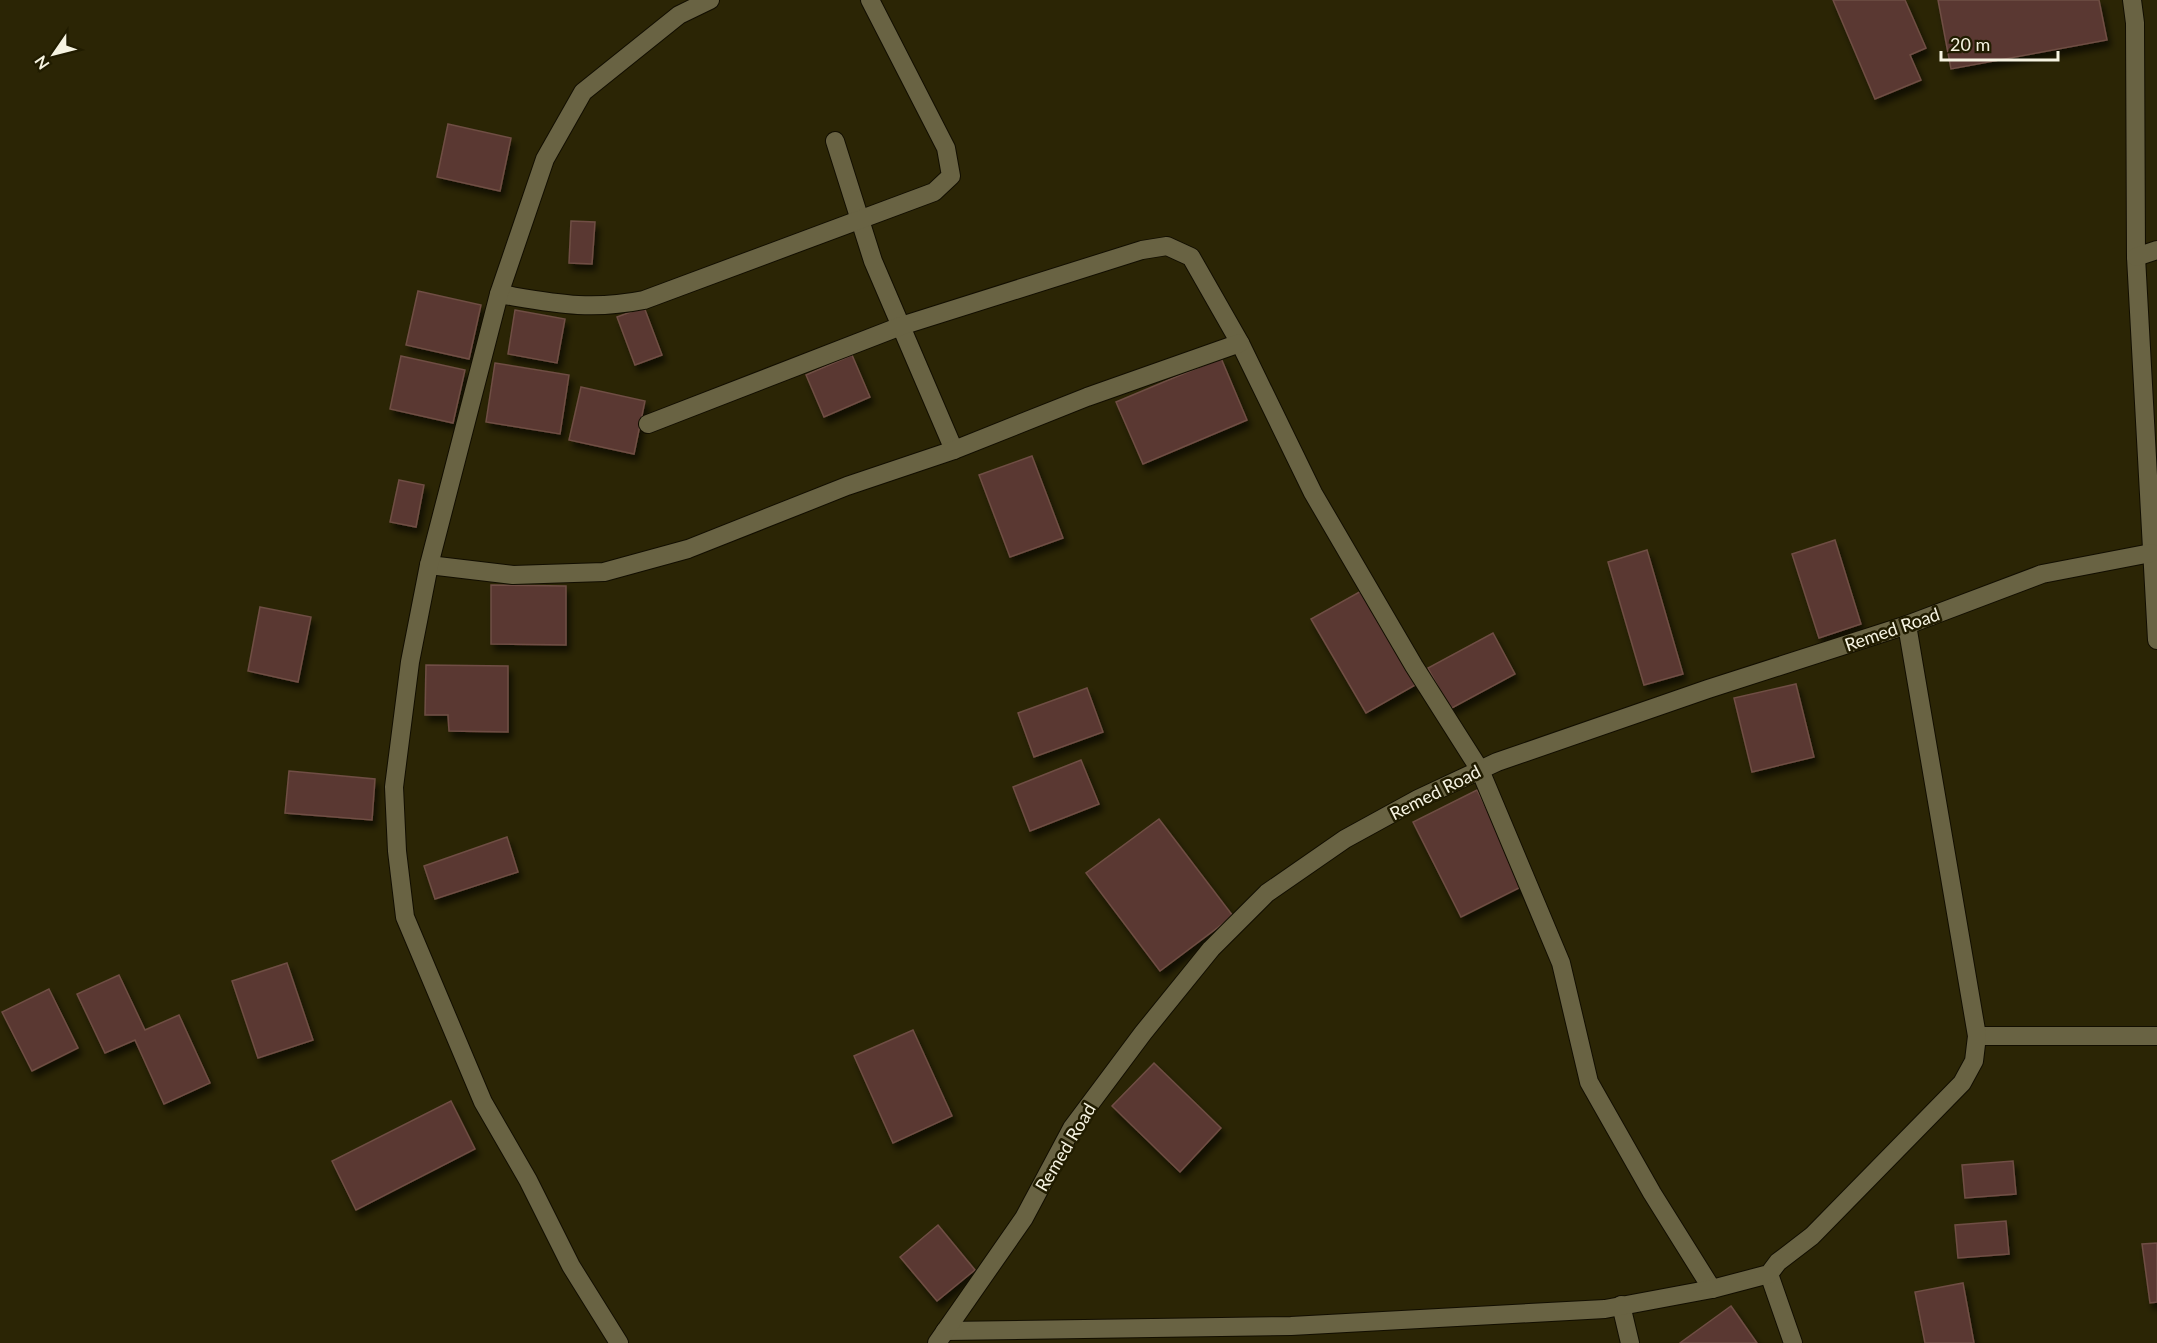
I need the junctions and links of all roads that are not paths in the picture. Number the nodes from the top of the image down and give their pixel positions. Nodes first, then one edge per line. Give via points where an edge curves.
1 (710, 0) edge
2 (870, 0) edge
3 (2132, 0) edge
4 (835, 141) dead end
5 (860, 221) junction
6 (2157, 250) edge
7 (2136, 257) junction
8 (499, 294) junction
9 (901, 326) junction
10 (1240, 343) junction
11 (648, 424) dead end
12 (954, 450) junction
13 (2151, 554) junction
14 (429, 565) junction
15 (2155, 576) edge
16 (1907, 626) junction
17 (2157, 640) edge
18 (1480, 770) junction
19 (1977, 1036) junction
20 (2157, 1036) edge
21 (1769, 1274) junction
22 (1712, 1289) junction
23 (1621, 1305) junction
24 (1280, 1334) edge
25 (941, 1337) edge
26 (620, 1343) edge
27 (1630, 1343) edge
28 (1793, 1343) edge

1 - 8 street via 680,15 583,92 545,159
2 - 5 street via 946,148 951,176 934,192
3 - 7 street
4 - 5 street
5 - 8 street via 644,300 609,307 571,306
5 - 9 street
6 - 7 street
7 - 13 street
8 - 14 street
9 - 10 street via 1142,250 1167,246 1191,257
9 - 11 street
9 - 12 street
10 - 12 street via 1087,397
10 - 18 street via 1312,493
12 - 14 street via 847,486 688,549 604,572 513,574
13 - 15 street
13 - 16 street, Remed Road via 2042,574
14 - 26 street via 410,662 394,787 405,917 483,1102 571,1266
15 - 17 street
16 - 18 street, Remed Road via 1708,689
16 - 19 street
18 - 22 street via 1561,963 1589,1082
18 - 25 street, Remed Road via 1418,799 1336,846 1267,893 1211,950 1072,1128 1024,1218
19 - 20 street
19 - 21 street via 1974,1061 1962,1083 1812,1236
21 - 22 street
21 - 28 street
22 - 23 street
23 - 24 street
23 - 27 street
24 - 25 street

